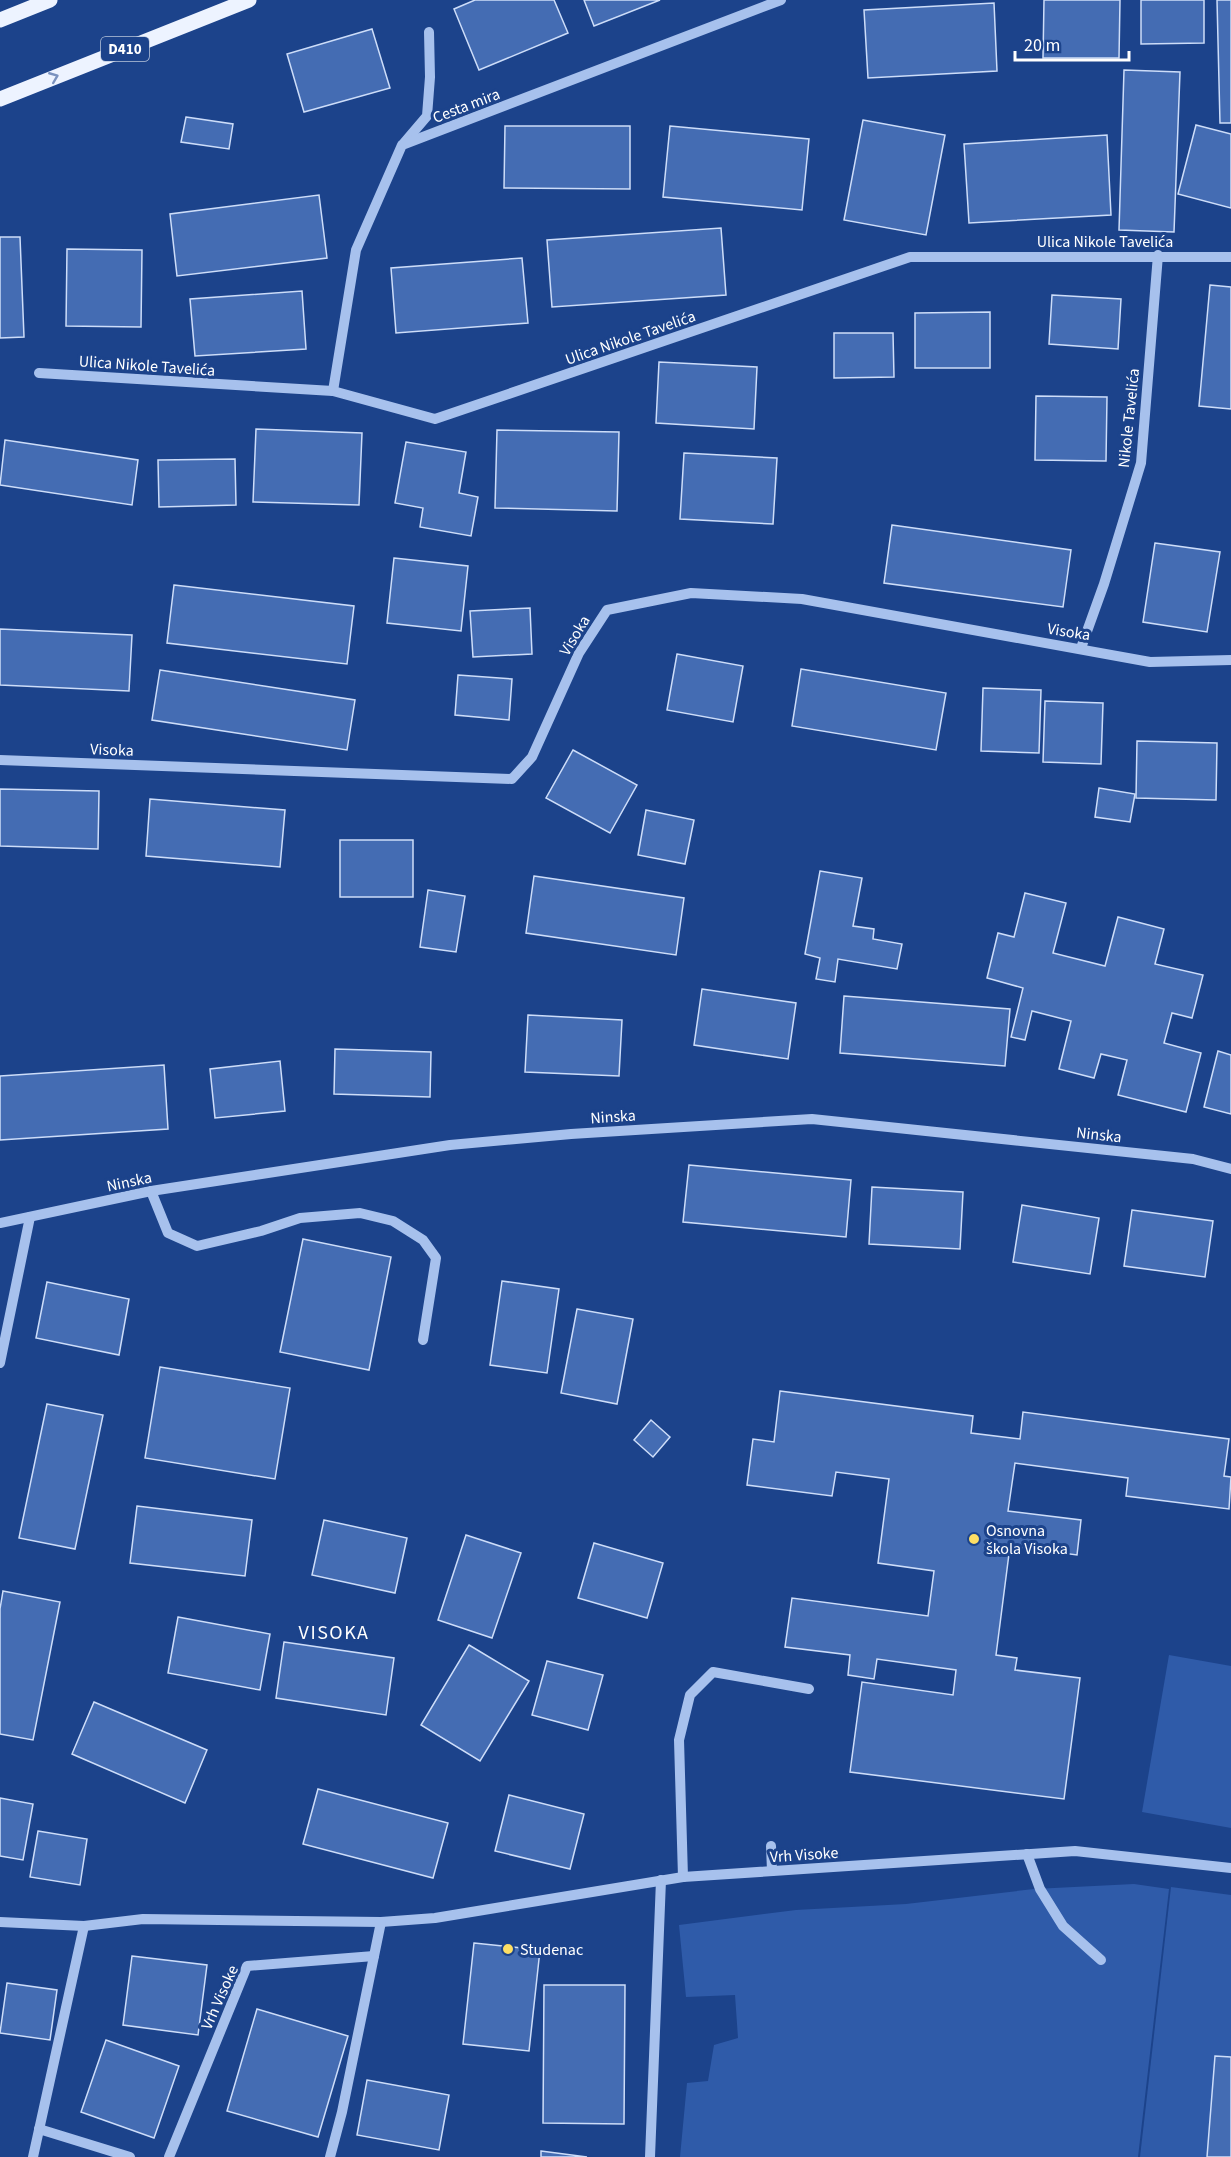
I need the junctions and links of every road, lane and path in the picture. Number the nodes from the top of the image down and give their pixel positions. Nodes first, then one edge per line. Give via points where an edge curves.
1 (50, 0) edge
2 (249, 0) edge
3 (781, 0) edge
4 (0, 20) edge
5 (429, 32) dead end
6 (0, 99) edge
7 (402, 145) junction
8 (1158, 255) junction
9 (1231, 257) edge
10 (39, 373) dead end
11 (333, 391) junction
12 (1081, 648) junction
13 (1231, 660) edge
14 (0, 760) edge
15 (1231, 1169) edge
16 (151, 1191) junction
17 (30, 1217) junction
18 (0, 1223) edge
19 (423, 1340) dead end
20 (0, 1363) edge
21 (809, 1689) dead end
22 (771, 1846) dead end
23 (1027, 1854) junction
24 (1231, 1868) edge
25 (772, 1871) junction
26 (683, 1876) junction
27 (661, 1880) junction
28 (0, 1922) edge
29 (381, 1922) junction
30 (84, 1926) junction
31 (374, 1956) junction
32 (1101, 1960) dead end
33 (39, 2129) junction
34 (33, 2157) edge
35 (130, 2157) edge
36 (169, 2157) edge
37 (330, 2157) edge
38 (650, 2157) edge

1 - 4 main road
6 -> 2 main road, D410
3 - 7 street, Cesta mira
5 - 7 street via 427,116
7 - 11 street via 356,250
8 - 9 street, Ulica Nikole Tavelića
8 - 11 street, Ulica Nikole Tavelića via 910,257 435,419
8 - 12 street, Nikole Tavelića via 1141,463
10 - 11 street, Ulica Nikole Tavelića
12 - 13 street, Visoka via 1150,662
12 - 14 street, Visoka via 801,600 691,592 607,610 579,653 532,757 513,778
15 - 16 street, Ninska via 1193,1159 813,1119 450,1145
16 - 17 street, Ninska
16 - 19 street via 168,1233 197,1246 300,1218 360,1213 393,1221 423,1240 436,1258
17 - 18 street, Ninska
17 - 20 street
21 - 26 street via 713,1672 690,1695 679,1740
22 - 25 street
23 - 24 street, Vrh Visoke via 1076,1851
23 - 25 street, Vrh Visoke
23 - 32 street via 1040,1889 1063,1926
25 - 26 street, Vrh Visoke
26 - 27 street, Vrh Visoke
27 - 29 street, Vrh Visoke via 435,1918
27 - 38 street
28 - 30 street, Vrh Visoke
29 - 30 street, Vrh Visoke via 143,1919
29 - 31 street
30 - 33 street
31 - 36 street, Vrh Visoke via 247,1966
31 - 37 street
33 - 34 street
33 - 35 street

